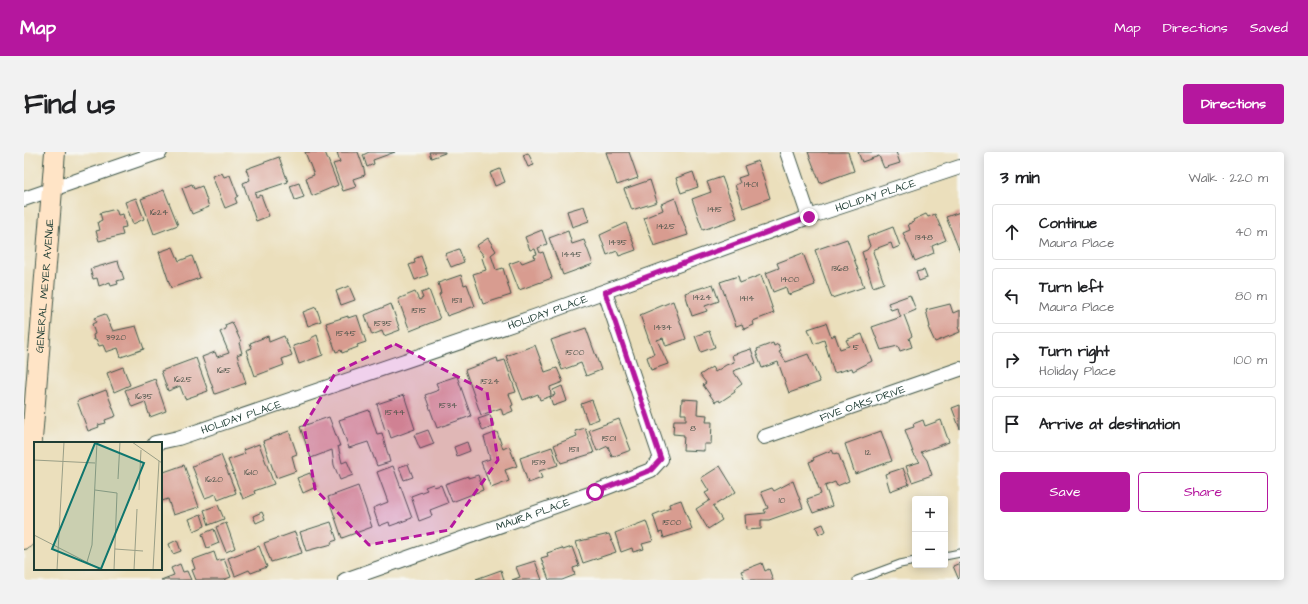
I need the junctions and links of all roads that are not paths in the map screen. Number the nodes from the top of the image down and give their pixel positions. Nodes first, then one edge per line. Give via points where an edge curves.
1 (55, 152) edge
2 (160, 152) edge
3 (787, 152) edge
4 (960, 167) edge
5 (52, 190) junction
6 (24, 199) edge
7 (809, 217) junction
8 (605, 292) junction
9 (960, 369) edge
10 (764, 437) dead end
11 (35, 442) edge
12 (160, 442) edge
13 (34, 452) edge
14 (24, 540) edge
15 (960, 553) edge
16 (948, 555) edge
17 (912, 562) edge
18 (345, 580) edge
19 (857, 580) edge

1 - 5 main road, GENERAL MEYER AVENUE
2 - 5 street
3 - 7 street
4 - 7 street, HOLIDAY PLACE
5 - 6 street
5 - 11 main road, GENERAL MEYER AVENUE
7 - 8 street, HOLIDAY PLACE
8 - 12 street, HOLIDAY PLACE via 178,438
8 - 18 street, MAURA PLACE via 661,459 651,470 644,473
9 - 10 street, FIVE OAKS DRIVE
13 - 14 main road, GENERAL MEYER AVENUE
15 - 16 lane
17 - 19 lane

